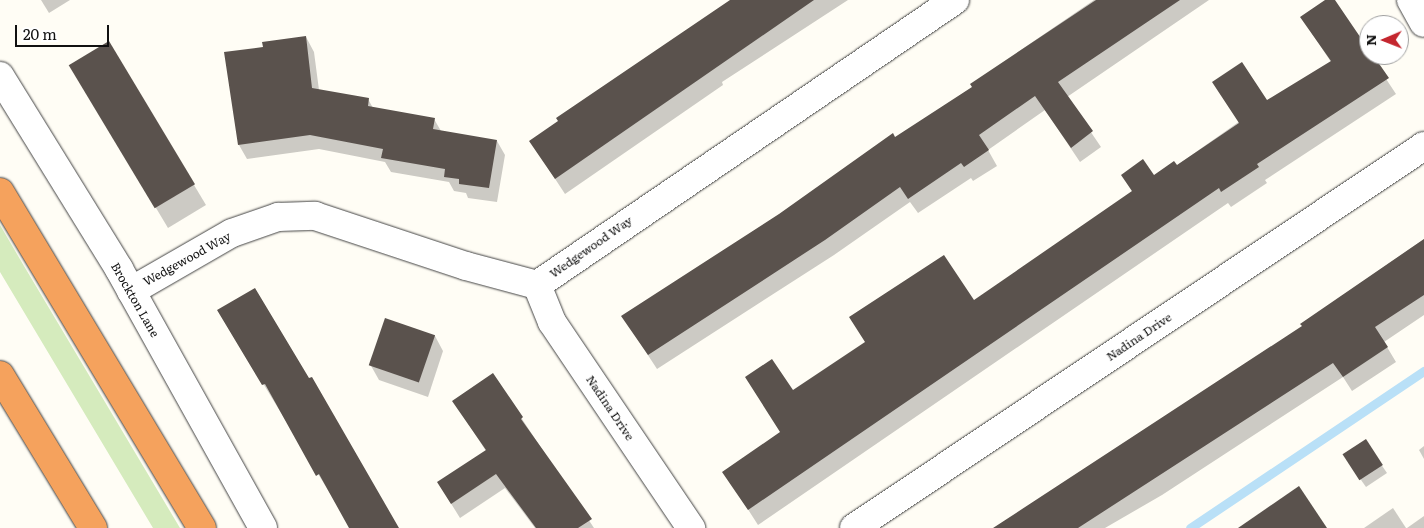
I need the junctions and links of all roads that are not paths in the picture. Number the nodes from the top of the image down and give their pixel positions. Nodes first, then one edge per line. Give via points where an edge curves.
1 (955, 0) edge
2 (1411, 0) edge
3 (1424, 23) edge
4 (0, 76) edge
5 (1424, 146) edge
6 (0, 192) edge
7 (537, 285) junction
8 (131, 290) junction
9 (0, 374) edge
10 (93, 528) edge
11 (202, 528) edge
12 (263, 528) edge
13 (691, 528) edge
14 (854, 528) edge

1 - 7 street, Wedgewood Way
2 - 3 street
4 - 8 street, Brockton Lane
5 - 14 street, Nadina Drive
6 - 11 highway
7 - 8 street, Wedgewood Way via 466,266 315,216 278,218 232,234
7 - 13 street, Nadina Drive via 552,322
8 - 12 street, Brockton Lane
9 - 10 highway

